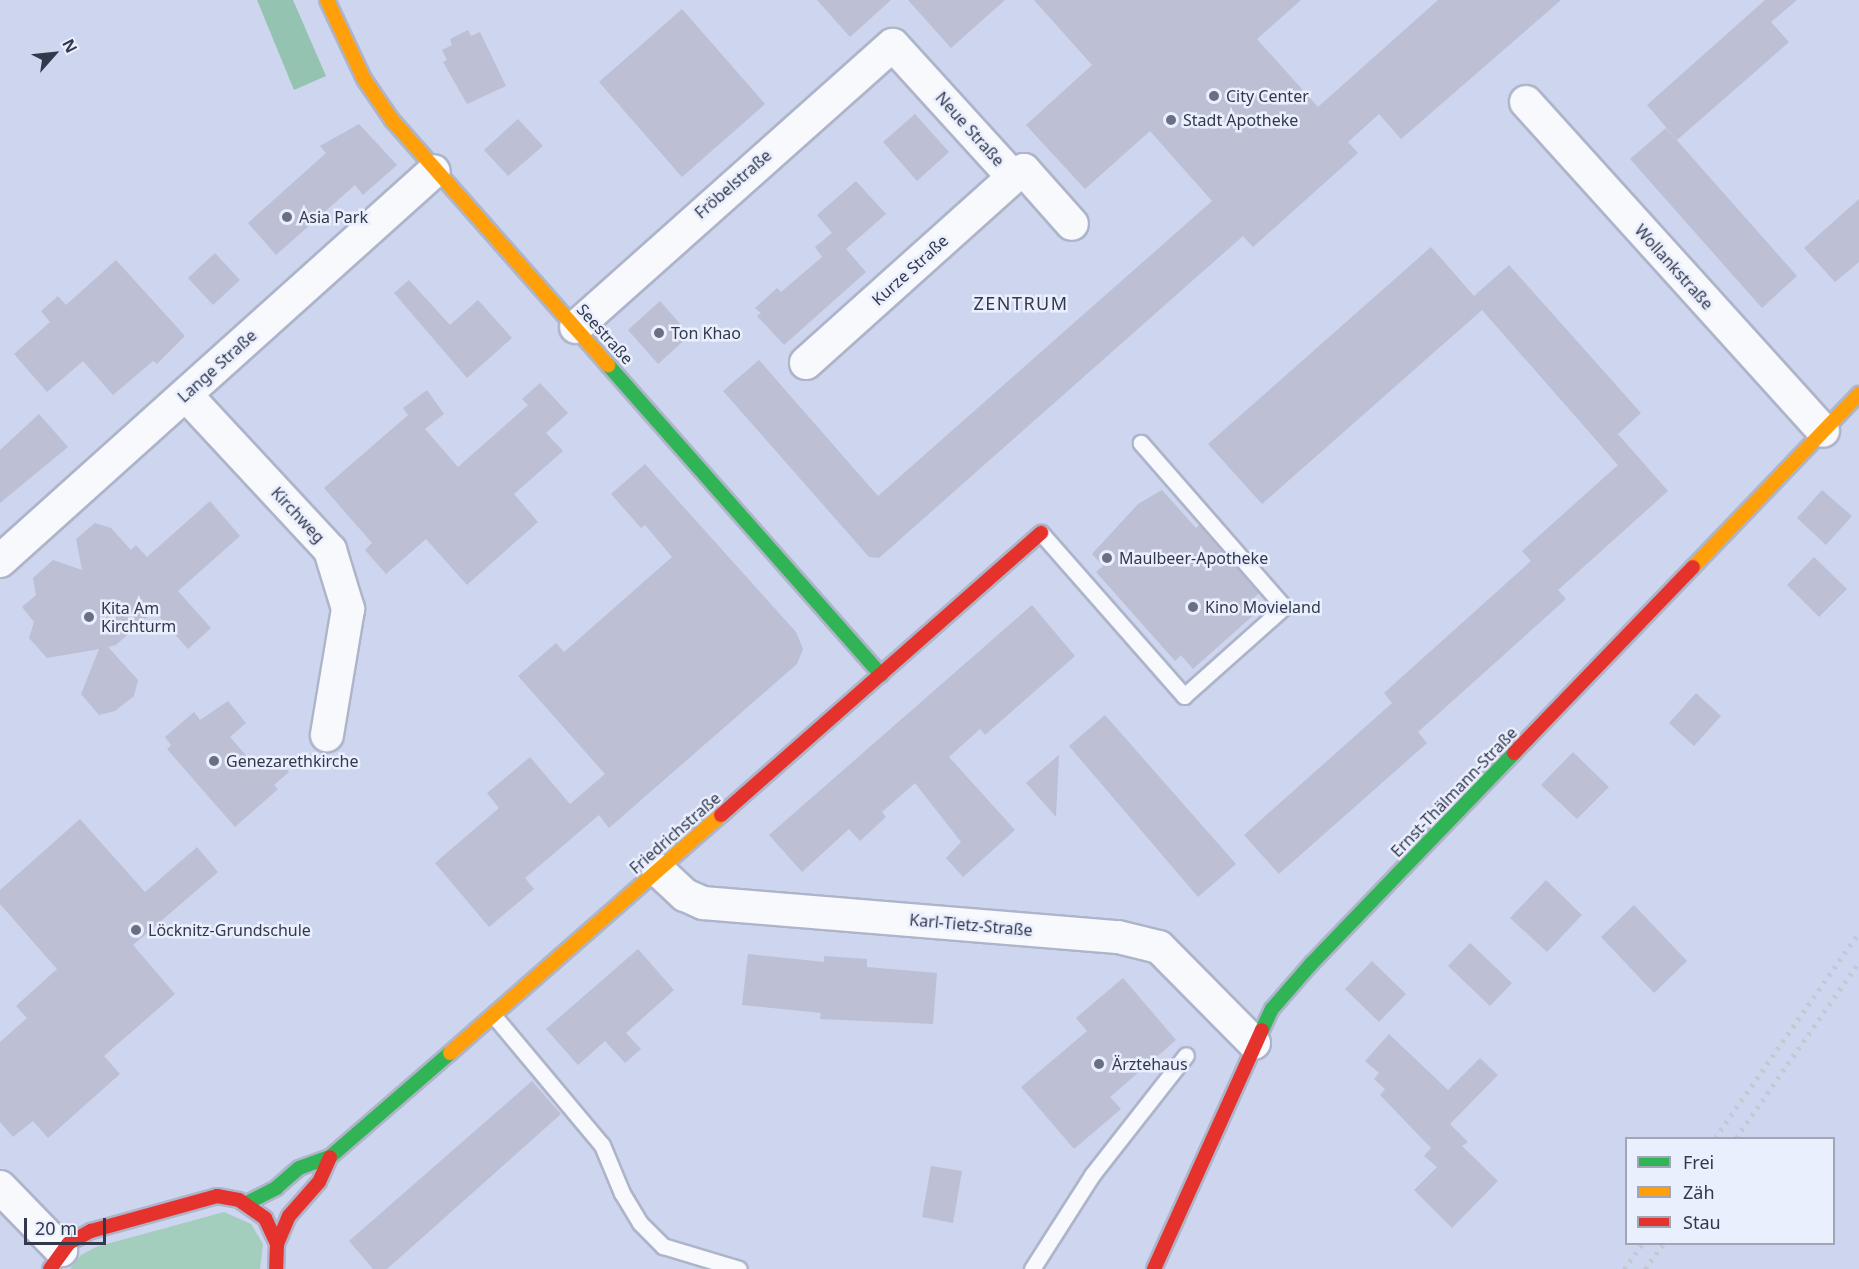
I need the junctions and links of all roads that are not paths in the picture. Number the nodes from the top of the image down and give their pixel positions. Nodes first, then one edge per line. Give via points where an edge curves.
1 (327, 0) edge
2 (893, 45) joint
3 (1526, 102) dead end
4 (434, 171) junction
5 (1013, 177) junction
6 (1072, 224) dead end
7 (576, 327) junction
8 (807, 363) dead end
9 (1859, 394) edge
10 (186, 395) junction
11 (1823, 431) junction
12 (1141, 443) dead end
13 (1041, 533) joint
14 (0, 561) edge
15 (881, 675) junction
16 (327, 735) dead end
17 (658, 870) junction
18 (494, 1016) junction
19 (1254, 1043) junction
20 (1186, 1055) dead end
21 (330, 1157) junction
22 (0, 1187) edge
23 (247, 1203) junction
24 (277, 1244) junction
25 (56, 1260) edge
26 (276, 1269) edge
27 (739, 1269) edge
28 (1032, 1269) edge
29 (1154, 1269) edge

1 - 4 street, Seestraße via 364,79
2 - 5 street, Neue Straße
2 - 7 street, Fröbelstraße
3 - 11 street, Wollankstraße
4 - 7 street, Seestraße
4 - 10 street, Lange Straße
5 - 6 street, Neue Straße via 1024,170
5 - 8 street, Kurze Straße
7 - 15 street, Seestraße
9 - 11 street, Ernst-Thälmann-Straße
10 - 14 street, Lange Straße
10 - 16 street, Kirchweg via 330,550 348,609
11 - 19 street, Ernst-Thälmann-Straße via 1312,963 1272,1009
12 - 13 lane via 1284,607 1184,696
13 - 15 street, Friedrichstraße
15 - 17 street, Friedrichstraße
17 - 18 street, Friedrichstraße
17 - 19 street, Karl-Tietz-Straße via 685,895 703,903 1118,937 1159,947
18 - 21 street, Friedrichstraße
18 - 27 lane via 602,1145 622,1193 640,1223 663,1246
19 - 29 street, Ernst-Thälmann-Straße
20 - 28 lane via 1092,1175
21 - 23 street, Friedrichstraße via 299,1168 276,1188
21 - 24 street, Friedrichstraße via 319,1182 289,1216
22 - 25 street
23 - 24 street via 265,1218
23 - 25 street via 230,1197 203,1198 91,1231
24 - 26 street

